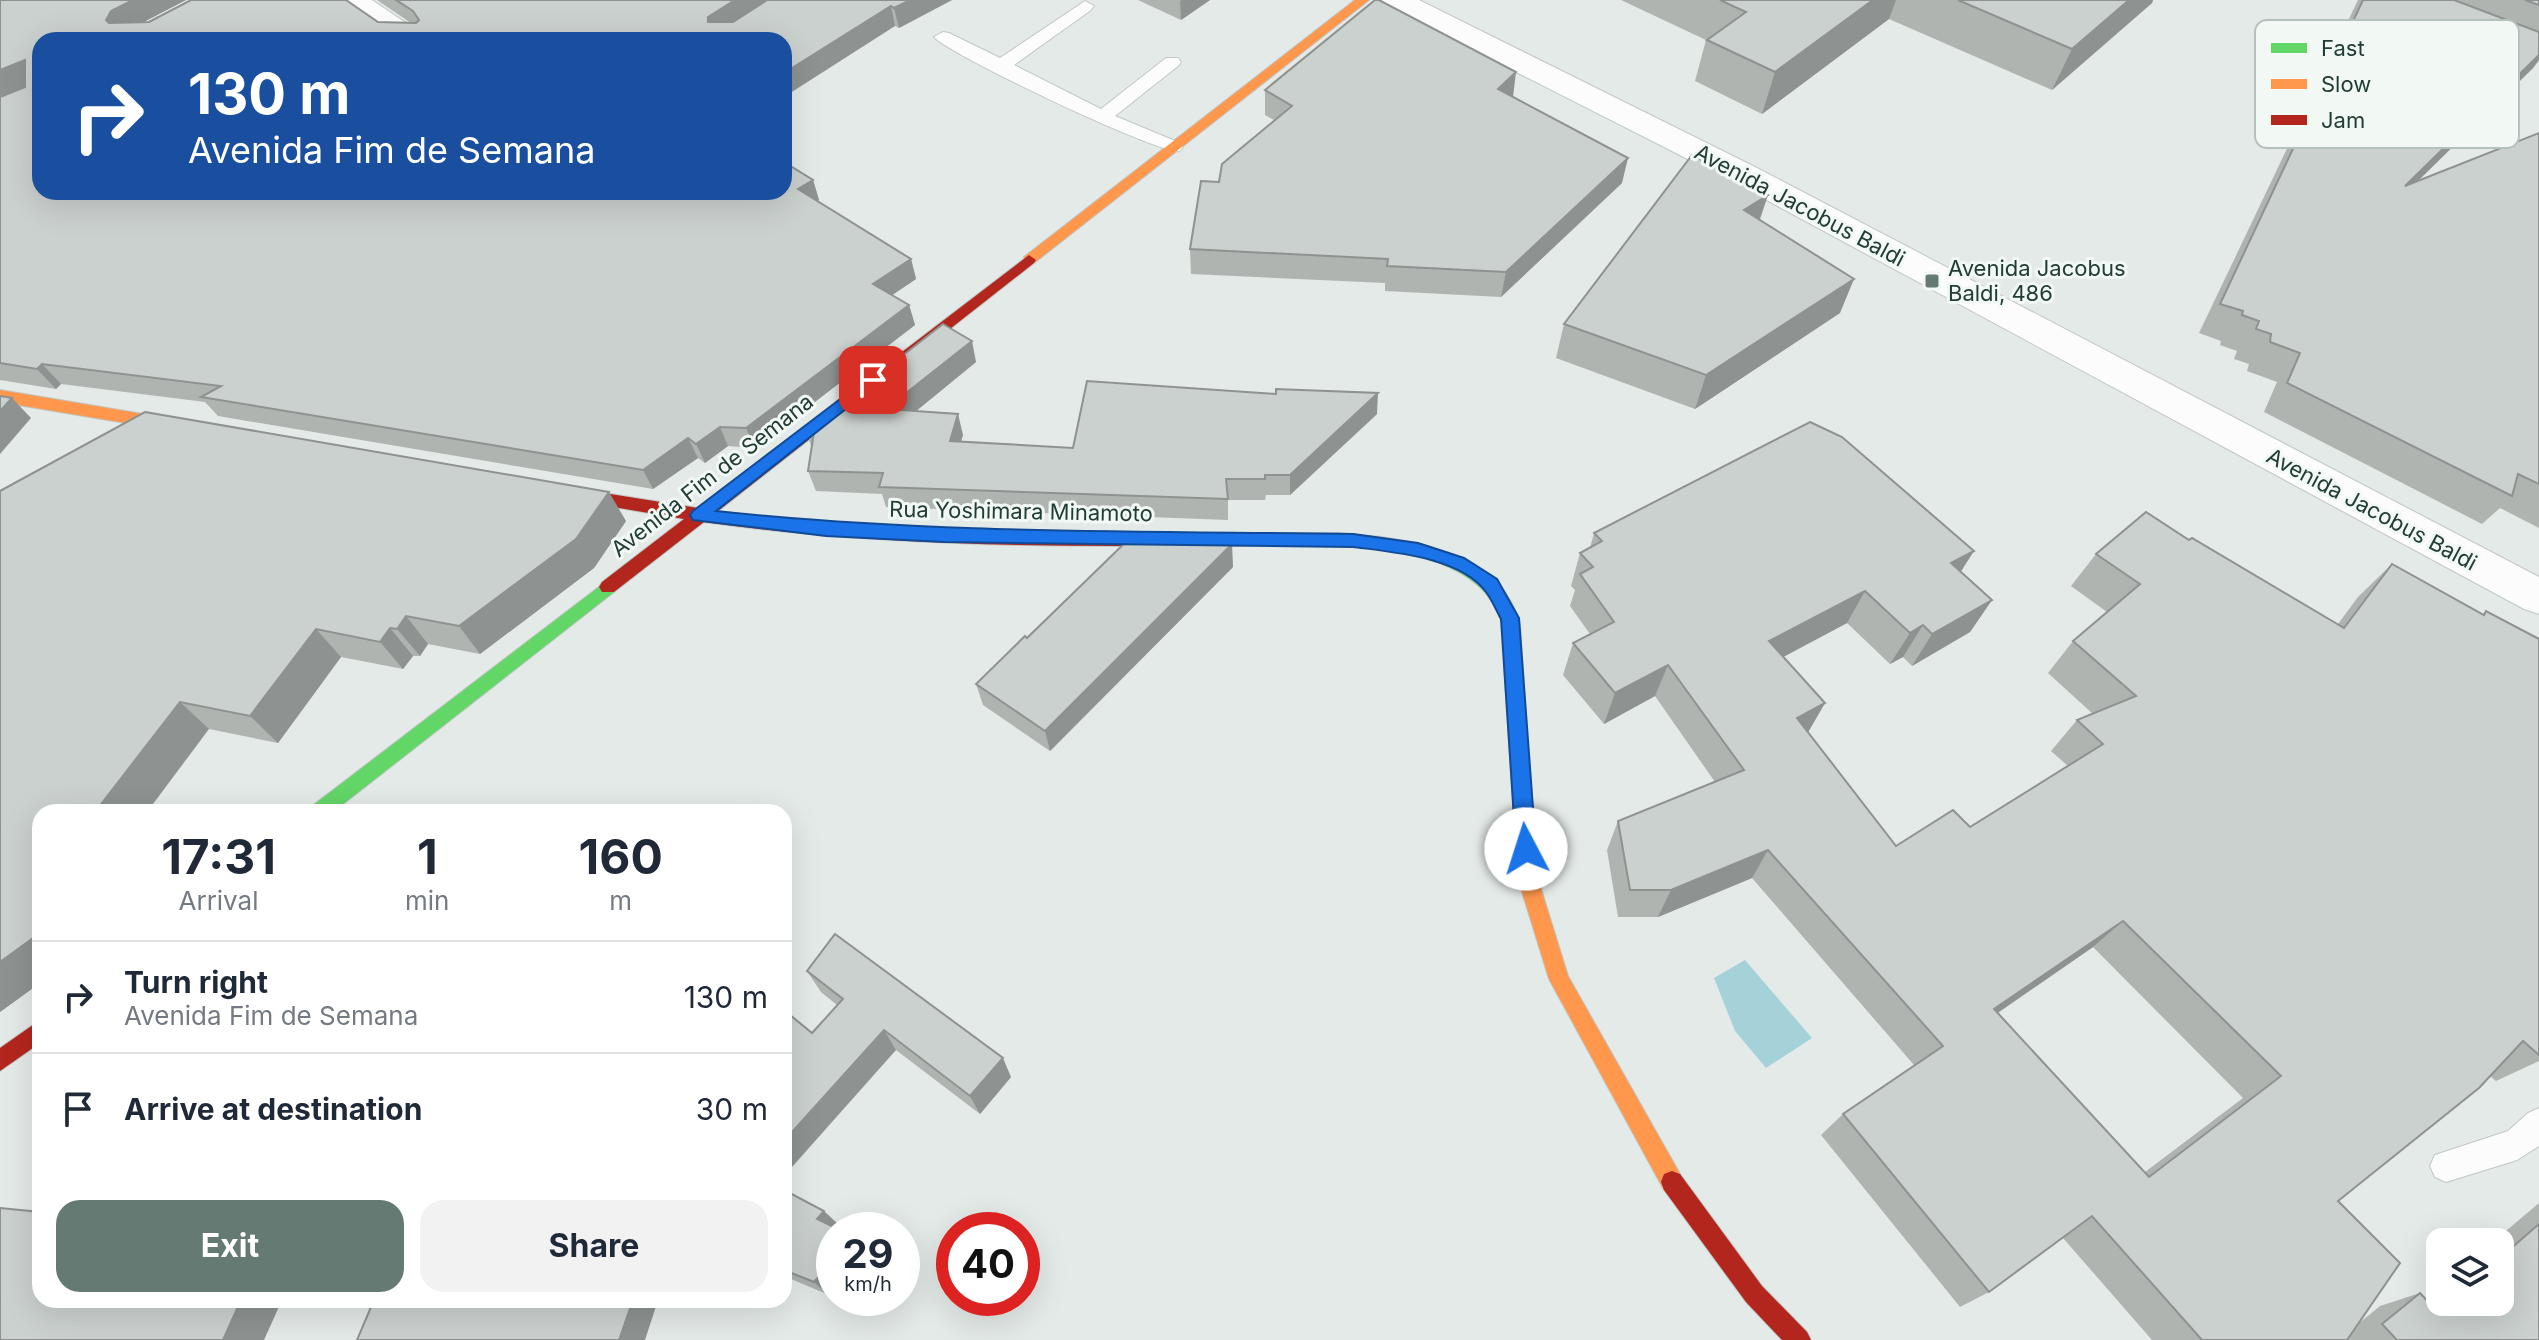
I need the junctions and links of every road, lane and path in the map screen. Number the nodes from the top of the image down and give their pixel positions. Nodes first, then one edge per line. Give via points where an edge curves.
1 (352, 0) edge
2 (1363, 0) edge
3 (1396, 0) edge
4 (1085, 6) dead end
5 (399, 32) edge
6 (943, 37) dead end
7 (1172, 62) dead end
8 (1001, 66) junction
9 (1102, 117) junction
10 (1173, 147) junction
11 (0, 396) edge
12 (202, 430) edge
13 (543, 489) edge
14 (699, 515) junction
15 (2539, 597) edge
16 (329, 804) edge
17 (32, 1036) edge
18 (0, 1061) edge
19 (2539, 1124) edge
20 (2446, 1166) dead end
21 (1799, 1340) edge

1 - 5 street
2 - 10 street, Avenida Fim de Semana
3 - 15 street, Avenida Jacobus Baldi via 1745,175
4 - 8 lane
6 - 8 lane
7 - 9 lane
8 - 9 lane
9 - 10 lane
10 - 14 street, Avenida Fim de Semana
11 - 12 street
13 - 14 street, Rua Yoshimara Minamoto
14 - 16 street, Avenida Fim de Semana
14 - 21 street, Rua Yoshimara Minamoto via 944,536 1353,540 1418,550 1458,563 1490,584 1510,618 1528,879 1559,979 1666,1173 1754,1294
17 - 18 street
19 - 20 lane via 2517,1144

